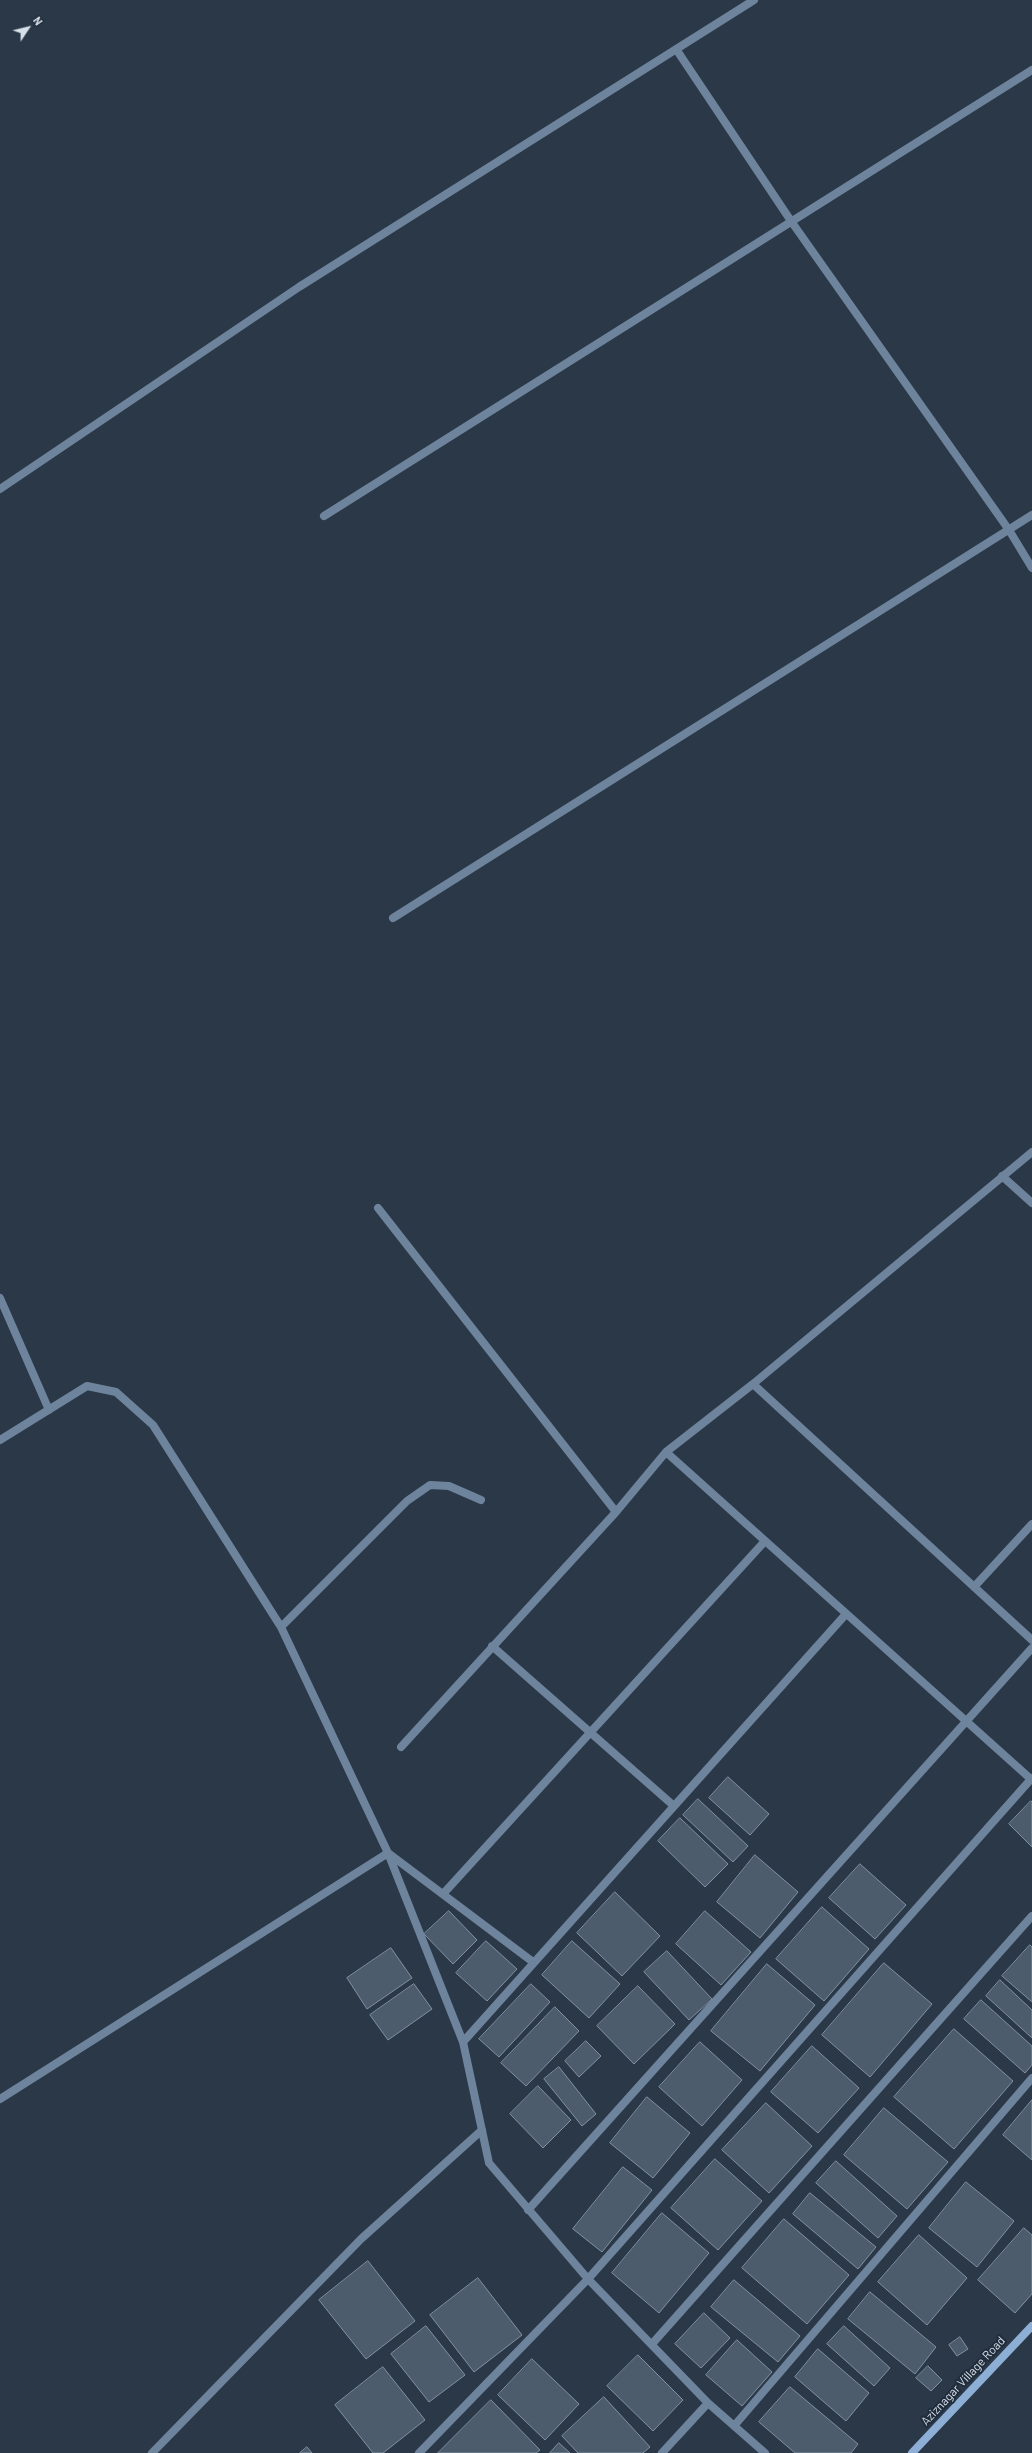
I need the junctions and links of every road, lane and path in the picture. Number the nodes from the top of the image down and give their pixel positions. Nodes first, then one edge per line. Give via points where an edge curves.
1 (754, 0) edge
2 (676, 49) junction
3 (1032, 70) edge
4 (791, 221) junction
5 (0, 489) edge
6 (1032, 515) edge
7 (324, 516) dead end
8 (1009, 530) junction
9 (1032, 568) edge
10 (393, 918) dead end
11 (1032, 1152) edge
12 (1002, 1176) junction
13 (1032, 1203) edge
14 (378, 1208) dead end
15 (0, 1298) edge
16 (753, 1384) junction
17 (49, 1410) junction
18 (0, 1440) edge
19 (666, 1452) junction
20 (481, 1500) dead end
21 (616, 1512) junction
22 (1032, 1524) edge
23 (765, 1541) junction
24 (974, 1587) junction
25 (846, 1614) junction
26 (281, 1627) junction
27 (1032, 1640) edge
28 (492, 1646) junction
29 (1032, 1648) edge
30 (966, 1721) junction
31 (589, 1731) junction
32 (401, 1747) dead end
33 (1032, 1779) edge
34 (674, 1806) junction
35 (388, 1853) junction
36 (443, 1894) junction
37 (1032, 1916) edge
38 (533, 1962) junction
39 (464, 2042) junction
40 (1032, 2078) edge
41 (0, 2099) edge
42 (482, 2130) junction
43 (528, 2210) junction
44 (588, 2279) junction
45 (1032, 2326) edge
46 (652, 2344) junction
47 (708, 2402) junction
48 (734, 2426) junction
49 (152, 2453) edge
50 (419, 2453) edge
51 (662, 2453) edge
52 (764, 2453) edge
53 (912, 2453) edge

1 - 2 street
2 - 4 street
2 - 5 street via 299,287
3 - 4 street
4 - 7 street
4 - 8 street
6 - 8 street
8 - 9 street
8 - 10 street
11 - 12 street
12 - 13 street
12 - 16 street
14 - 21 street
15 - 17 street
16 - 19 street
16 - 24 street
17 - 18 street
17 - 26 street via 86,1386 116,1392 153,1425
19 - 21 street
19 - 23 street
20 - 26 street via 449,1486 430,1485 407,1501
21 - 28 street
22 - 24 street
23 - 25 street
23 - 31 street
24 - 27 street
25 - 30 street
25 - 34 street
26 - 35 street
28 - 31 street
28 - 32 street
29 - 30 street
30 - 33 street
30 - 43 street
31 - 34 street
31 - 36 street
33 - 44 street
34 - 38 street
35 - 36 street
35 - 39 street
35 - 41 street
36 - 38 street
37 - 46 street
38 - 39 street
39 - 42 street
40 - 48 street
42 - 43 street via 489,2163
42 - 49 street via 361,2239
43 - 44 street
44 - 46 street
44 - 50 street
45 - 53 street, Aziznagar Village Road
46 - 47 street
47 - 48 street
47 - 51 street
48 - 52 street

